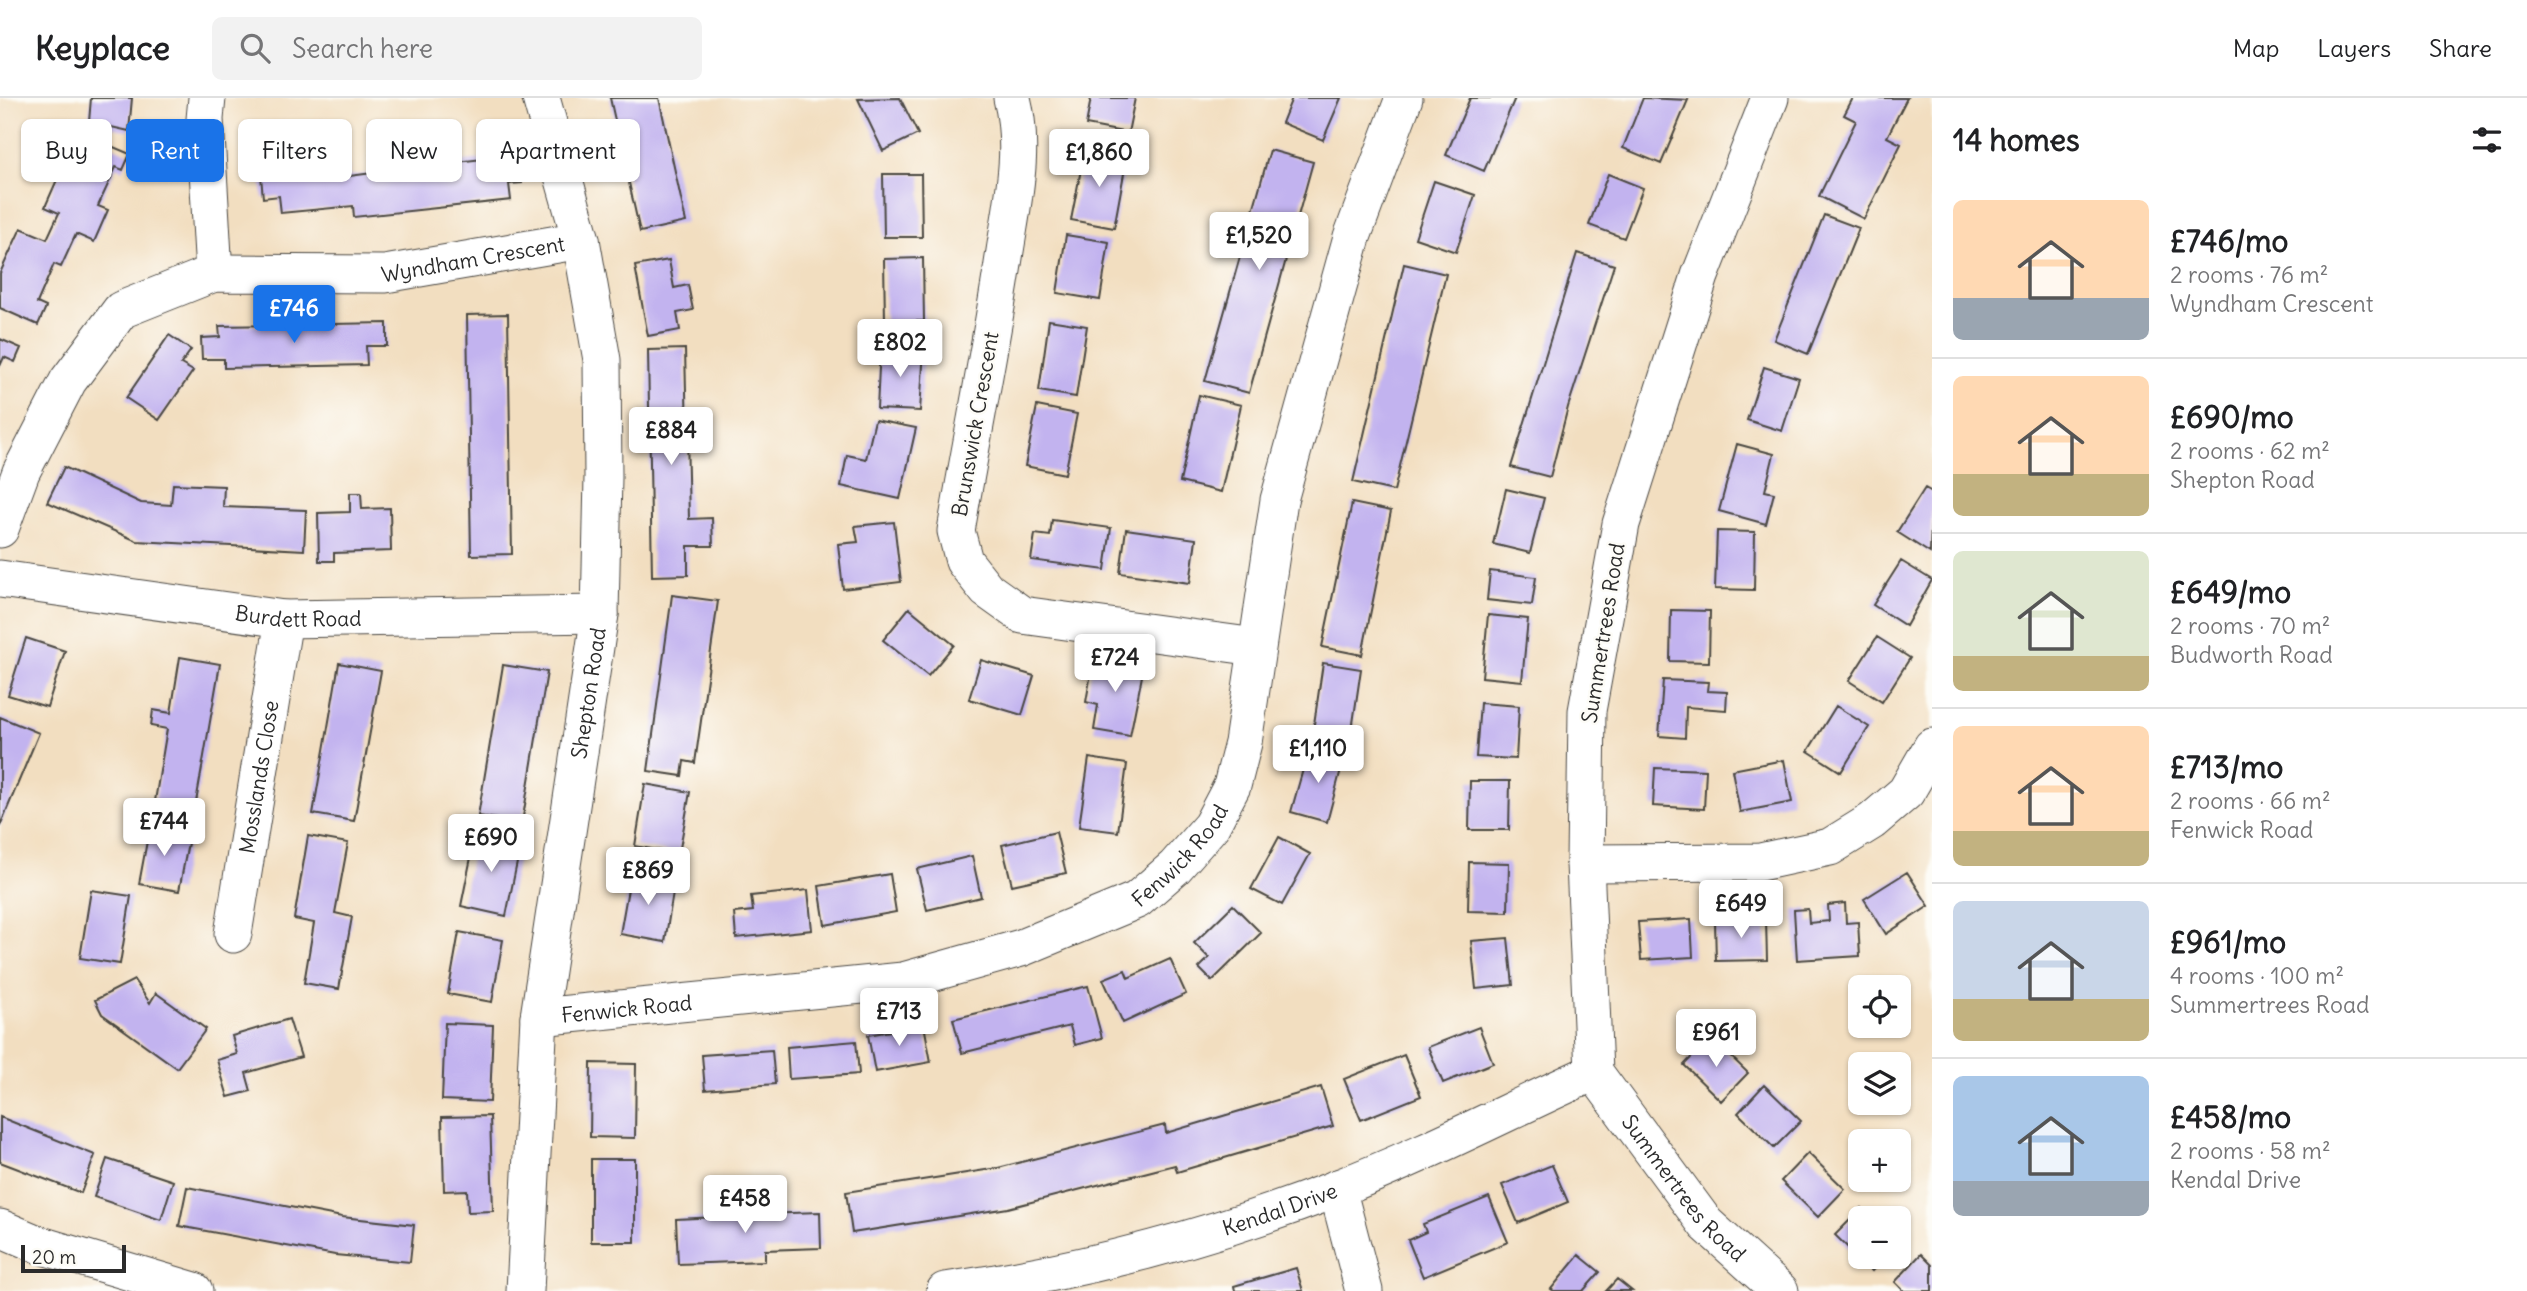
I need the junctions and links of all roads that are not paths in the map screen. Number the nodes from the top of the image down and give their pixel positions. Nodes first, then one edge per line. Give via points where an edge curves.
1 (207, 98) edge
2 (541, 98) edge
3 (1012, 98) edge
4 (1404, 98) edge
5 (1770, 98) edge
6 (581, 240) junction
7 (214, 273) junction
8 (0, 529) edge
9 (0, 579) edge
10 (600, 614) junction
11 (284, 619) junction
12 (1256, 647) junction
13 (1932, 747) edge
14 (1585, 863) junction
15 (233, 934) dead end
16 (539, 1017) junction
17 (1594, 1072) junction
18 (1337, 1188) junction
19 (0, 1228) edge
20 (194, 1291) edge
21 (525, 1291) edge
22 (946, 1291) edge
23 (1364, 1291) edge
24 (1780, 1291) edge

1 - 7 street
2 - 6 street, Shepton Road
3 - 12 street, Brunswick Crescent via 1019,132 1017,166 956,531 964,561 986,590 1022,615
4 - 12 street, Fenwick Road via 1352,237 1315,362 1279,500
5 - 14 street, Summertrees Road via 1700,276 1621,524 1587,712
6 - 7 street, Wyndham Crescent via 385,274
6 - 10 street, Shepton Road via 602,360
7 - 8 street, Wyndham Crescent via 121,310 68,381 21,472
9 - 11 street, Burdett Road
10 - 11 street, Burdett Road
10 - 16 street, Shepton Road
11 - 15 street, Mosslands Close
12 - 16 street, Fenwick Road via 1243,743 1232,786 1212,826 1137,900 1021,948 904,981
13 - 14 street via 1906,792 1872,821 1830,847 1760,862
14 - 17 street, Summertrees Road
16 - 21 street, Shepton Road
17 - 18 street, Kendal Drive
17 - 24 street, Summertrees Road via 1706,1224
18 - 22 street, Kendal Drive via 1219,1229 1007,1282
18 - 23 street
19 - 20 street via 40,1245

